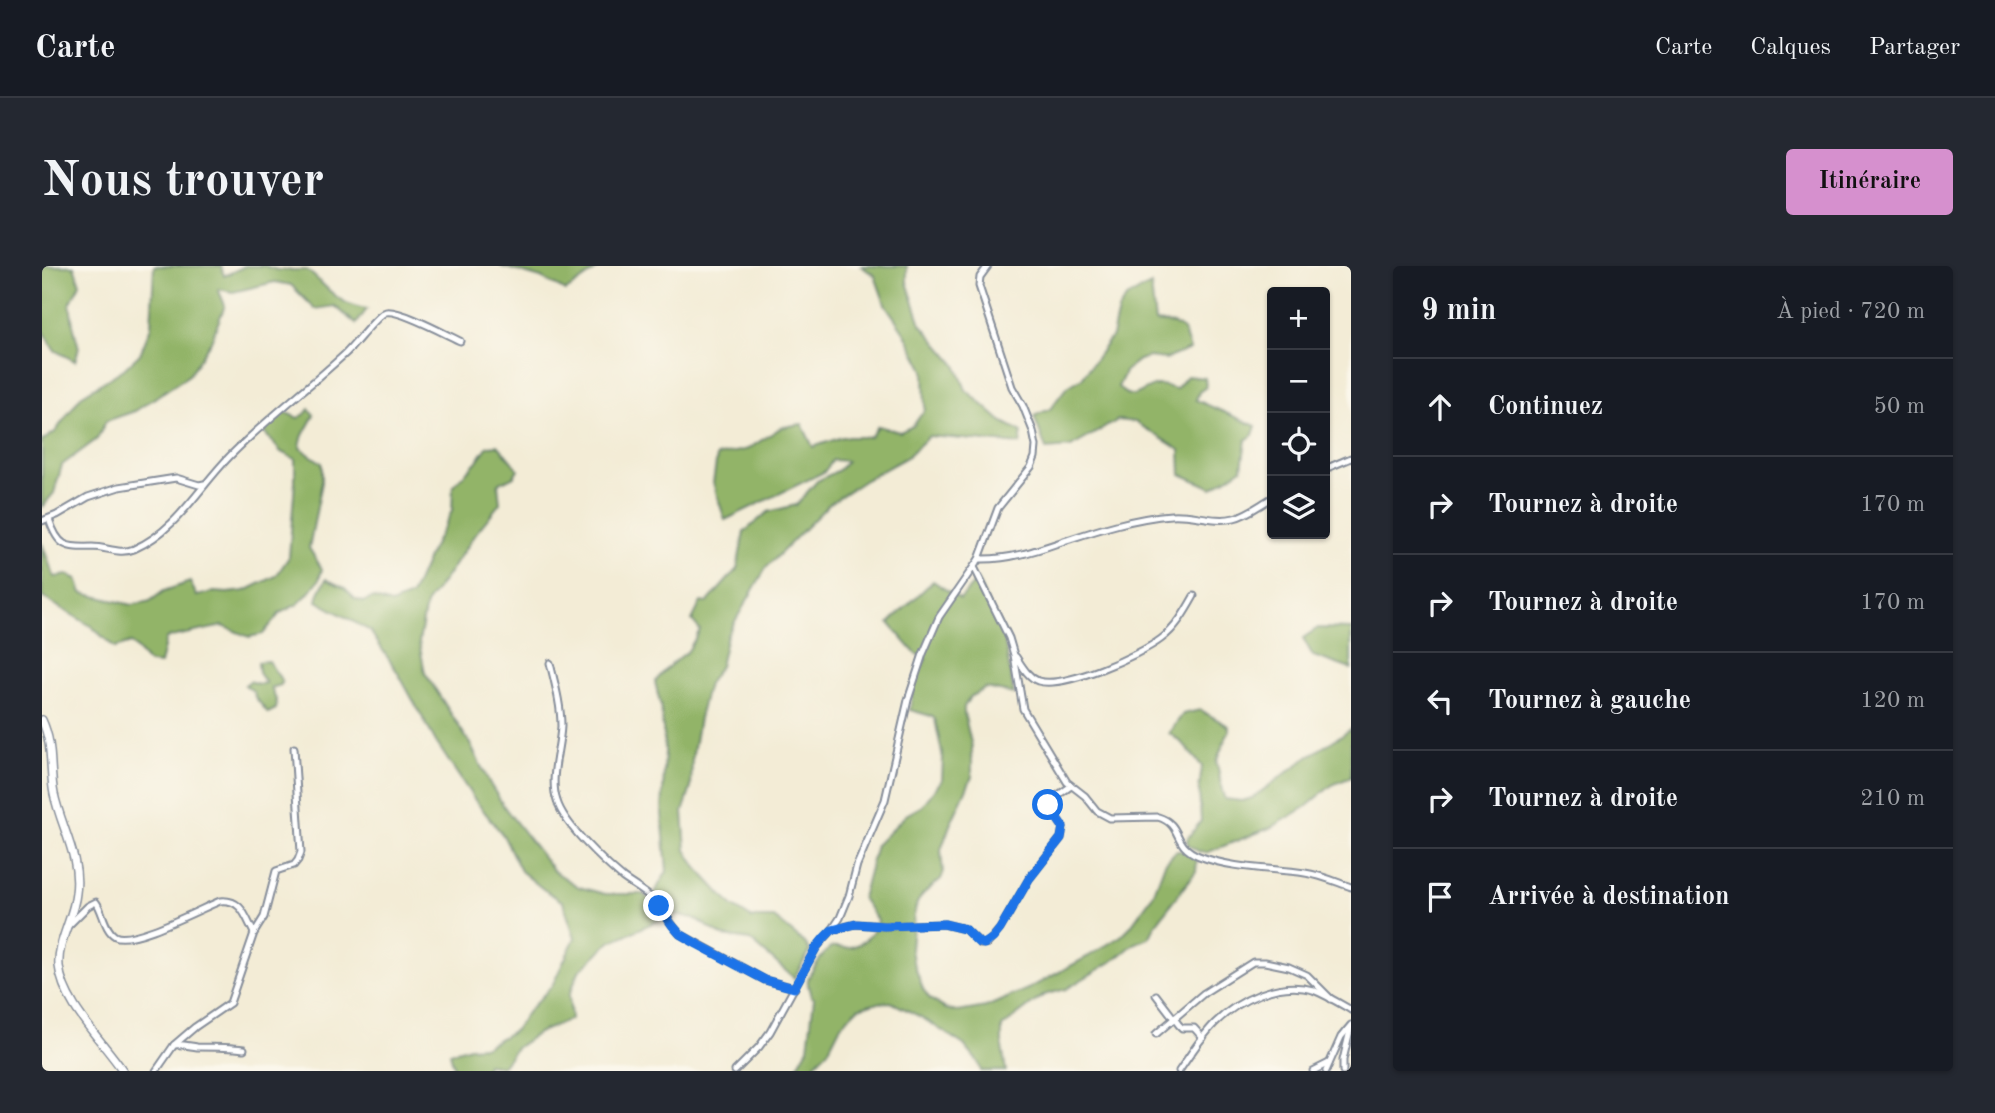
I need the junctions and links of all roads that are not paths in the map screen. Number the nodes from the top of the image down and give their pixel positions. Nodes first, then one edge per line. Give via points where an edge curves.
1 (988, 266) edge
2 (460, 341) dead end
3 (1351, 458) edge
4 (1330, 467) edge
5 (204, 484) junction
6 (1267, 501) edge
7 (49, 519) junction
8 (42, 521) edge
9 (979, 559) junction
10 (974, 567) junction
11 (1194, 596) dead end
12 (1014, 655) junction
13 (550, 663) dead end
14 (42, 720) edge
15 (294, 748) dead end
16 (1071, 786) junction
17 (1351, 887) edge
18 (68, 926) junction
19 (832, 930) junction
20 (254, 933) junction
21 (794, 988) junction
22 (1156, 995) dead end
23 (1331, 999) junction
24 (1351, 1010) edge
25 (1174, 1019) junction
26 (1351, 1025) edge
27 (1156, 1034) dead end
28 (1203, 1038) junction
29 (174, 1045) junction
30 (244, 1049) dead end
31 (1330, 1062) junction
32 (123, 1071) edge
33 (156, 1071) edge
34 (735, 1071) edge
35 (1179, 1071) edge
36 (1313, 1071) edge
37 (1326, 1071) edge
38 (1343, 1071) edge

1 - 9 street via 979,286 1036,446 1031,467 998,508
2 - 5 street via 406,316 384,313
3 - 4 street
5 - 7 street via 176,478 120,487 88,497
5 - 7 street via 183,513 130,550 68,547
6 - 9 street via 1235,518 1173,514 1107,528 1034,552
7 - 8 street
9 - 10 street
10 - 12 street
10 - 19 street via 939,617 923,654 885,800
11 - 12 street via 1161,639 1094,672 1042,682 1029,675
12 - 16 street via 1023,709
13 - 21 street via 561,713 556,800 568,821 621,876 651,897 680,934 765,980
14 - 18 street via 54,794 77,877
15 - 20 street via 301,852 294,865 276,871 264,917
16 - 17 street via 1110,818 1164,819 1175,828 1185,849 1197,855 1256,869 1305,873
16 - 19 street via 1047,803 1063,827 1061,838 988,943 981,944 965,929 944,924 856,924
18 - 20 street via 96,902 111,932 128,937 229,900 238,906
18 - 32 street via 60,966 68,994
19 - 21 street via 816,948
20 - 29 street via 230,1003
21 - 34 street via 770,1032
22 - 25 street
23 - 24 street
23 - 25 street via 1307,975 1289,967 1253,962 1204,993
23 - 28 street via 1298,988 1271,991 1237,1006
25 - 27 street
25 - 28 street via 1182,1028 1198,1030
26 - 31 street
26 - 38 street
28 - 35 street
29 - 30 street
29 - 33 street
31 - 36 street
31 - 37 street

